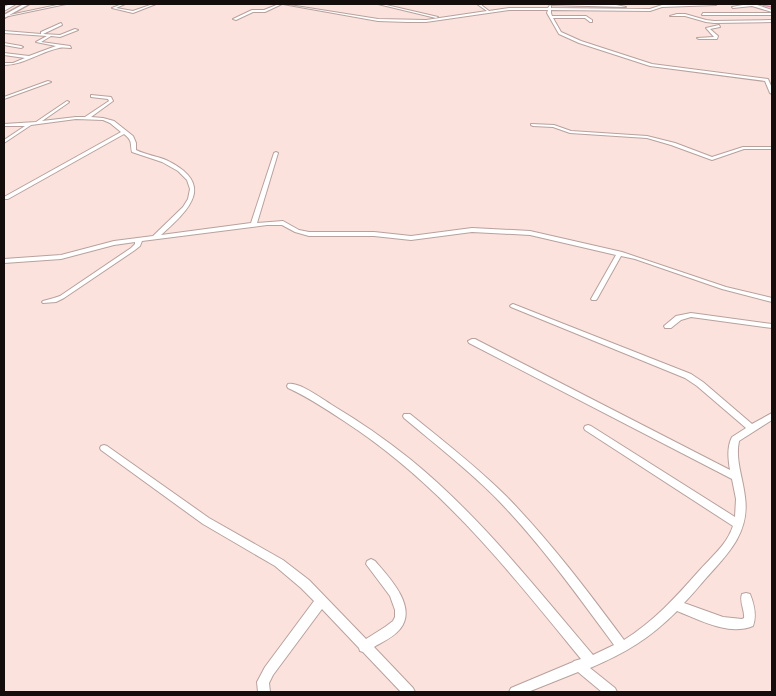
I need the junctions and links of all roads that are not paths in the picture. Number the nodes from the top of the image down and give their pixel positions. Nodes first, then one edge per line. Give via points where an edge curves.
1 (13, 4) edge
2 (27, 4) edge
3 (65, 4) edge
4 (124, 4) edge
5 (155, 4) edge
6 (283, 4) edge
7 (379, 4) edge
8 (478, 4) edge
9 (716, 4) edge
10 (749, 4) edge
11 (499, 6) dead end
12 (550, 6) edge
13 (754, 6) junction
14 (732, 7) dead end
15 (629, 8) dead end
16 (4, 9) edge
17 (504, 9) junction
18 (488, 11) junction
19 (772, 13) edge
20 (704, 14) dead end
21 (711, 14) junction
22 (672, 16) dead end
23 (4, 17) edge
24 (551, 17) junction
25 (440, 18) junction
26 (235, 19) dead end
27 (591, 21) dead end
28 (722, 21) junction
29 (748, 22) dead end
30 (772, 22) edge
31 (61, 24) dead end
32 (758, 25) dead end
33 (76, 30) dead end
34 (4, 32) edge
35 (39, 34) junction
36 (52, 35) junction
37 (699, 38) dead end
38 (4, 44) edge
39 (63, 46) junction
40 (22, 47) dead end
41 (70, 47) dead end
42 (4, 54) edge
43 (29, 58) junction
44 (4, 64) edge
45 (772, 77) edge
46 (767, 80) junction
47 (49, 82) dead end
48 (38, 91) dead end
49 (772, 94) edge
50 (92, 96) dead end
51 (4, 98) edge
52 (67, 102) dead end
53 (4, 103) edge
54 (86, 118) junction
55 (34, 124) junction
56 (4, 125) edge
57 (534, 125) dead end
58 (124, 132) junction
59 (4, 142) edge
60 (772, 148) edge
61 (276, 153) dead end
62 (6, 198) dead end
63 (254, 224) junction
64 (155, 237) junction
65 (139, 239) junction
66 (620, 253) junction
67 (4, 261) edge
68 (594, 299) dead end
69 (772, 300) edge
70 (45, 302) dead end
71 (512, 306) dead end
72 (668, 326) dead end
73 (772, 326) edge
74 (472, 341) dead end
75 (291, 386) dead end
76 (407, 416) dead end
77 (772, 416) edge
78 (588, 428) dead end
79 (751, 428) junction
80 (104, 448) dead end
81 (736, 477) junction
82 (738, 524) junction
83 (371, 564) dead end
84 (746, 598) dead end
85 (320, 602) junction
86 (675, 605) junction
87 (622, 646) junction
88 (364, 647) junction
89 (590, 661) junction
90 (578, 666) junction
91 (264, 692) edge
92 (409, 692) edge
93 (516, 692) edge
94 (611, 692) edge

1 - 16 highway
2 - 23 main road
3 - 23 street
4 - 5 street via 113,8 133,12
6 - 25 street via 378,20
6 - 26 street
7 - 25 street
8 - 18 street
9 - 12 street via 662,6 650,10
10 - 13 street
11 - 17 street
12 - 15 street via 611,4
12 - 17 street
12 - 24 street
13 - 14 street
13 - 19 street
17 - 18 street
18 - 25 street
19 - 21 street
20 - 21 street
21 - 28 street
22 - 28 street via 683,14 706,21
24 - 27 street via 586,17
24 - 46 street via 566,37 644,63
28 - 30 street
28 - 37 street via 727,25 708,28 716,38
29 - 30 street
30 - 32 street
31 - 35 street
33 - 36 street via 62,36
34 - 35 street
35 - 36 street
36 - 39 street via 38,42
38 - 40 street
39 - 41 street
39 - 43 street
42 - 43 street
43 - 44 street
45 - 46 street
46 - 49 street
47 - 51 street
48 - 53 street
50 - 54 street via 110,98 111,101
52 - 55 street
54 - 55 street
54 - 58 street via 108,120
55 - 56 street
55 - 59 street
57 - 60 street via 554,126 570,132 647,137 712,159 744,148
58 - 62 street
58 - 64 street via 134,140 134,151 174,167 192,184 192,198 185,211
61 - 63 street
63 - 64 street
63 - 66 street via 283,223 309,234 411,238 472,230 530,233
64 - 65 street
65 - 67 street via 61,257
65 - 70 street via 133,249 62,297
66 - 68 street
66 - 69 street via 724,288
71 - 79 street via 688,376
72 - 73 street via 691,315
74 - 81 street
75 - 89 street via 375,436 406,460 499,552
76 - 87 street via 514,511 577,585
77 - 79 street
78 - 82 street
79 - 81 street via 735,439 732,448
80 - 85 street via 206,521 279,563 305,584
81 - 82 street via 740,495
82 - 86 street via 728,547
83 - 88 street via 387,581 399,603 401,616 398,624
84 - 86 street via 750,615 749,622 743,625
85 - 88 street
85 - 91 street via 269,671 263,682
86 - 87 street via 643,634
87 - 89 street
88 - 92 street
89 - 90 street
90 - 93 street
90 - 94 street

